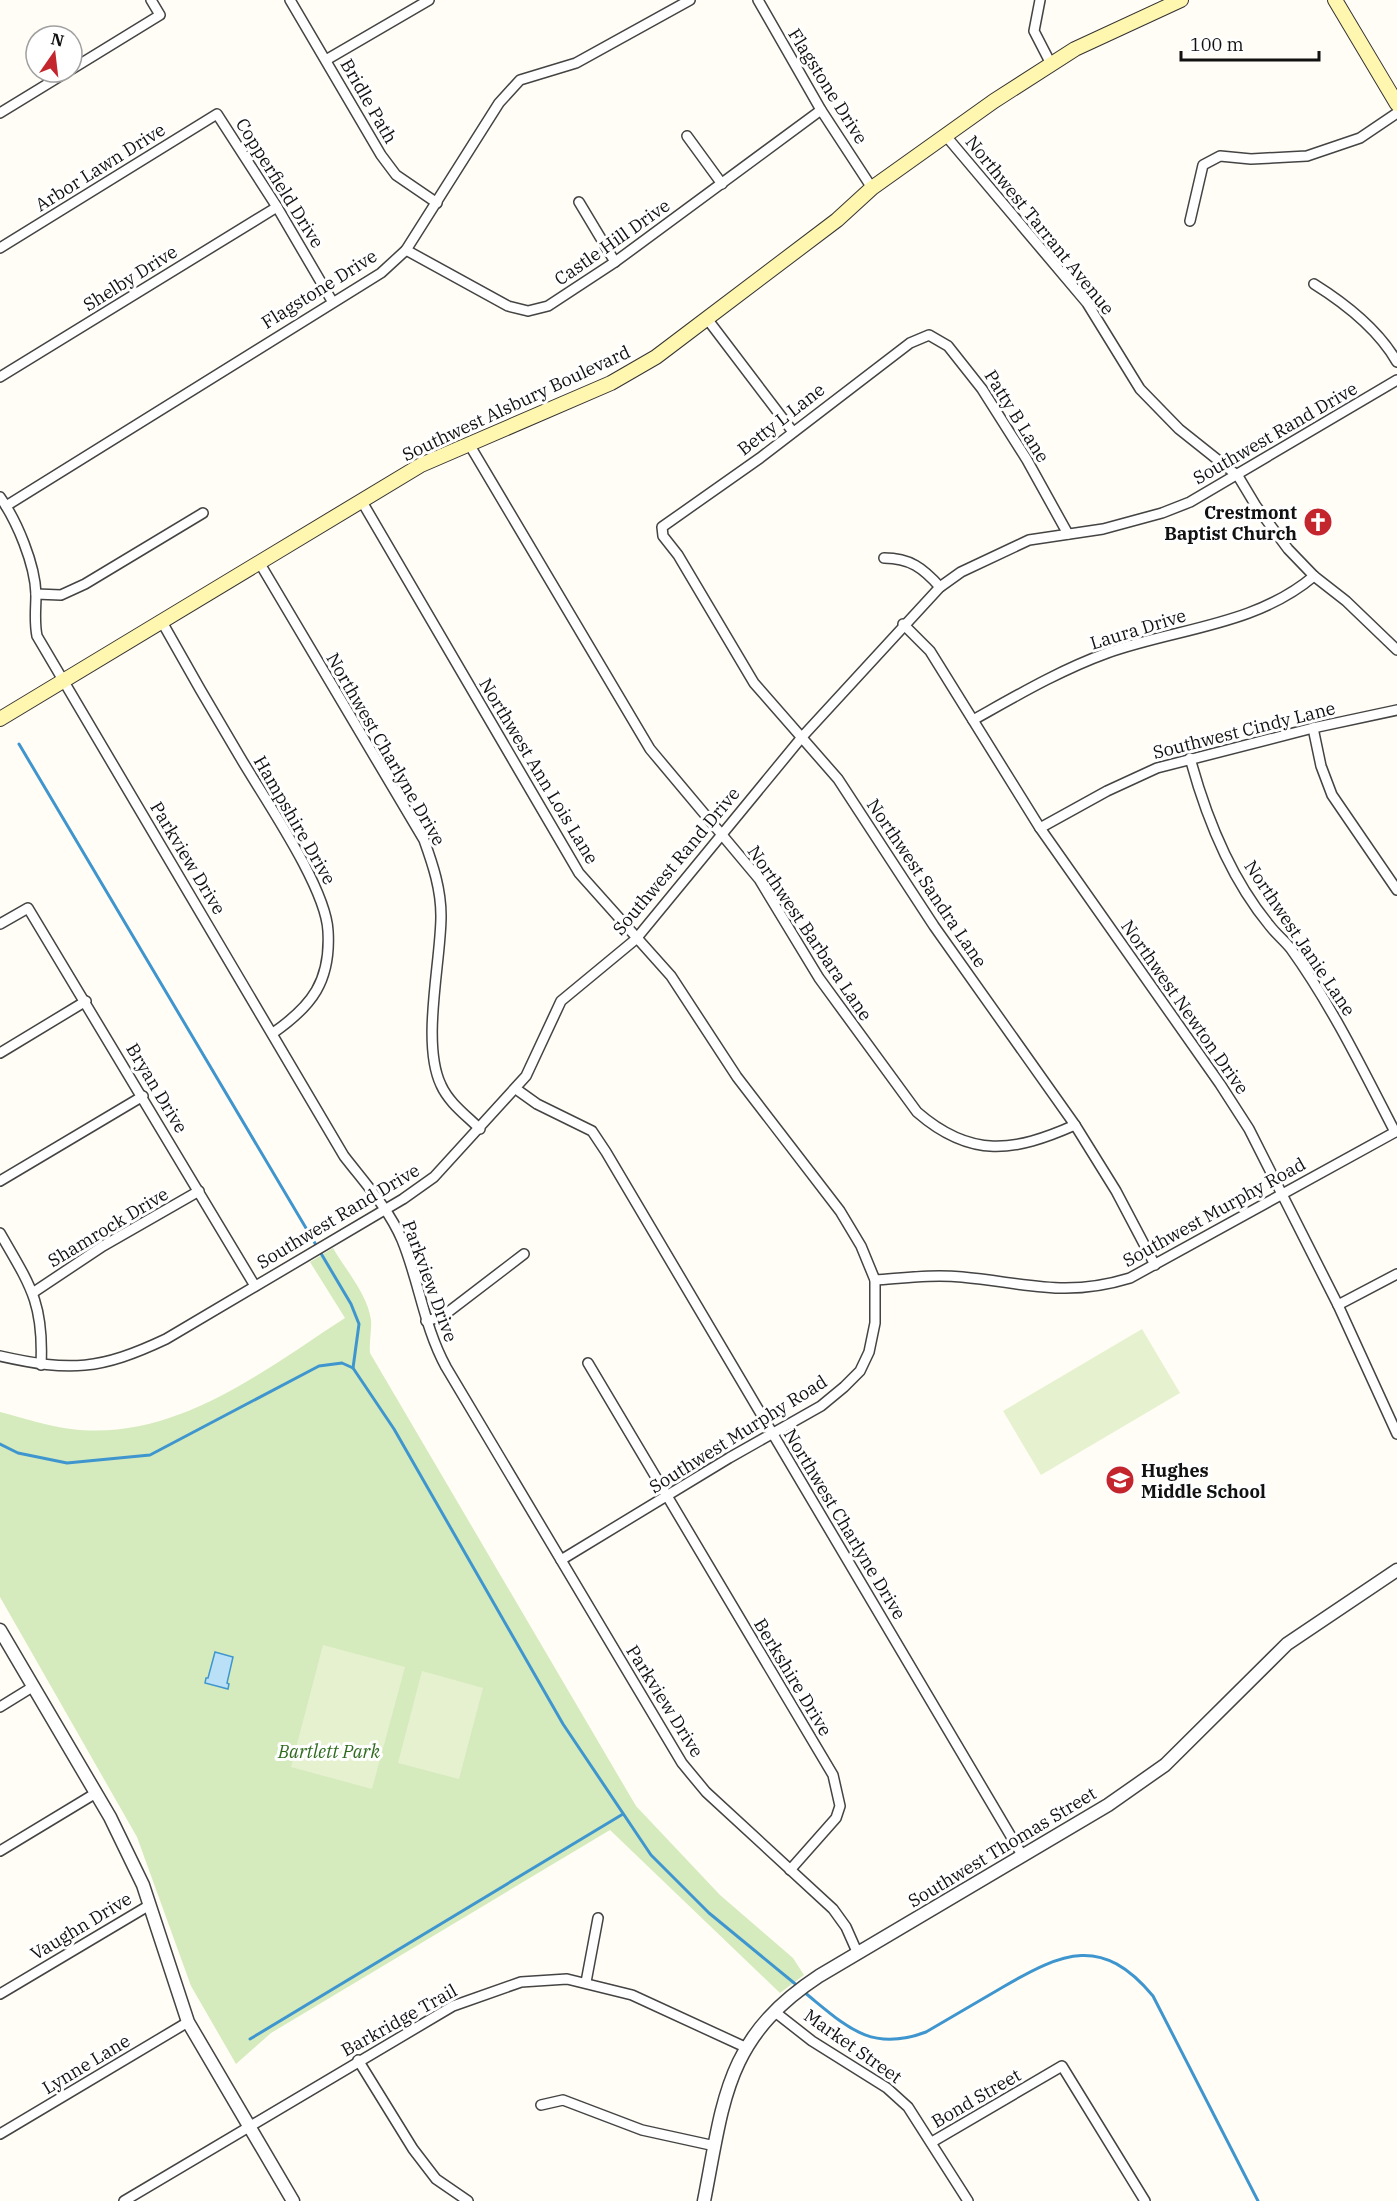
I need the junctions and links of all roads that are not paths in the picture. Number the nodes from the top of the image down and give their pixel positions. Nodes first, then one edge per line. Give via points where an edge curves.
1 (151, 0) edge
2 (290, 0) edge
3 (429, 0) edge
4 (690, 0) edge
5 (758, 0) edge
6 (1040, 0) edge
7 (1181, 0) edge
8 (1335, 0) edge
9 (326, 60) junction
10 (84, 62) edge
11 (1051, 64) junction
12 (47, 84) edge
13 (1397, 105) edge
14 (821, 110) junction
15 (0, 113) edge
16 (1397, 113) edge
17 (217, 114) joint
18 (687, 136) dead end
19 (946, 136) junction
20 (722, 184) junction
21 (872, 188) junction
22 (579, 202) dead end
23 (437, 203) junction
24 (278, 207) junction
25 (1190, 221) dead end
26 (0, 248) edge
27 (406, 250) junction
28 (615, 262) junction
29 (1314, 284) dead end
30 (332, 302) junction
31 (708, 320) junction
32 (920, 337) joint
33 (1397, 362) edge
34 (0, 377) edge
35 (1397, 380) edge
36 (793, 432) junction
37 (469, 444) junction
38 (1238, 476) junction
39 (0, 497) edge
40 (361, 500) junction
41 (6, 506) junction
42 (202, 513) dead end
43 (662, 527) joint
44 (1068, 534) junction
45 (884, 558) dead end
46 (259, 562) junction
47 (1314, 576) junction
48 (940, 587) junction
49 (36, 594) junction
50 (162, 622) junction
51 (903, 624) junction
52 (1397, 650) edge
53 (63, 682) junction
54 (1397, 710) edge
55 (0, 719) edge
56 (973, 720) junction
57 (1313, 728) junction
58 (802, 737) junction
59 (1190, 758) junction
60 (1040, 828) junction
61 (721, 833) junction
62 (1397, 890) edge
63 (0, 924) edge
64 (636, 939) junction
65 (86, 1001) junction
66 (273, 1033) junction
67 (0, 1053) edge
68 (516, 1089) junction
69 (143, 1096) junction
70 (1075, 1125) junction
71 (480, 1129) junction
72 (1396, 1132) edge
73 (0, 1181) edge
74 (199, 1191) junction
75 (1283, 1193) junction
76 (384, 1210) junction
77 (0, 1233) edge
78 (524, 1254) dead end
79 (1155, 1265) junction
80 (1397, 1274) edge
81 (875, 1280) junction
82 (255, 1286) junction
83 (34, 1292) junction
84 (1338, 1305) junction
85 (426, 1321) junction
86 (0, 1356) edge
87 (588, 1363) dead end
88 (41, 1365) junction
89 (1393, 1419) edge
90 (773, 1434) junction
91 (1397, 1434) edge
92 (666, 1498) junction
93 (561, 1560) junction
94 (1397, 1570) edge
95 (0, 1630) edge
96 (33, 1686) junction
97 (0, 1707) edge
98 (96, 1793) junction
99 (0, 1851) edge
100 (1022, 1856) junction
101 (790, 1870) junction
102 (148, 1906) junction
103 (598, 1918) dead end
104 (858, 1954) junction
105 (586, 1982) junction
106 (0, 1994) edge
107 (775, 2012) junction
108 (188, 2022) junction
109 (745, 2047) junction
110 (358, 2060) junction
111 (541, 2105) dead end
112 (249, 2126) junction
113 (0, 2134) edge
114 (932, 2142) junction
115 (715, 2146) junction
116 (124, 2201) edge
117 (293, 2201) edge
118 (468, 2201) edge
119 (704, 2201) edge
120 (968, 2201) edge
121 (1145, 2201) edge

1 - 10 street via 160,15
2 - 9 street, Bridle Path
3 - 9 street
4 - 23 street, Flagstone Drive via 576,63 520,80 499,103
5 - 14 street, Flagstone Drive
6 - 11 street via 1034,30
7 - 11 main road, Southwest Alsbury Boulevard via 1103,35
8 - 13 main road
9 - 23 street, Bridle Path via 391,169
11 - 19 main road, Southwest Alsbury Boulevard
12 - 15 street
14 - 20 street, Castle Hill Drive
14 - 21 street, Flagstone Drive
16 - 25 street via 1360,138 1307,156 1220,156 1211,160 1203,165
17 - 24 street, Copperfield Drive
17 - 26 street, Arbor Lawn Drive
18 - 20 street
19 - 21 main road, Southwest Alsbury Boulevard
19 - 38 street, Northwest Tarrant Avenue via 1087,303 1140,389 1179,429
20 - 28 street, Castle Hill Drive
21 - 31 main road, Southwest Alsbury Boulevard
22 - 28 street
23 - 27 street, Flagstone Drive
24 - 30 street, Copperfield Drive
24 - 34 street, Shelby Drive
27 - 28 street, Castle Hill Drive via 508,306 528,311 548,306
27 - 30 street, Flagstone Drive via 381,273
29 - 33 street via 1341,301
30 - 41 street, Flagstone Drive
31 - 36 street
31 - 37 main road, Southwest Alsbury Boulevard via 611,383
32 - 36 street, Betty L Lane
32 - 44 street, Patty B Lane via 929,336 948,346 960,360 1027,460
35 - 38 street, Southwest Rand Drive
36 - 43 street, Betty L Lane
37 - 40 main road, Southwest Alsbury Boulevard via 421,465
37 - 61 street, Northwest Barbara Lane via 650,749
38 - 44 street, Southwest Rand Drive via 1162,513
38 - 47 street, Northwest Tarrant Avenue via 1288,549
39 - 41 street, Parkview Drive
40 - 46 main road, Southwest Alsbury Boulevard
40 - 64 street, Northwest Ann Lois Lane via 579,873
41 - 49 street, Parkview Drive via 22,540
42 - 49 street via 85,584 61,595
43 - 58 street, Northwest Sandra Lane via 663,536 754,683
44 - 48 street, Southwest Rand Drive via 1029,540 1002,551
45 - 48 street via 918,565
46 - 50 main road, Southwest Alsbury Boulevard
46 - 71 street, Northwest Charlyne Drive via 424,840 440,890 435,1065 450,1100
47 - 52 street, Northwest Tarrant Avenue via 1346,600
47 - 56 street, Laura Drive via 1300,588 1249,614 1107,653
48 - 51 street, Southwest Rand Drive
49 - 53 street, Parkview Drive via 37,636
50 - 53 main road, Southwest Alsbury Boulevard
50 - 66 street, Hampshire Drive via 325,910 328,955 319,991 300,1014
51 - 56 street, Northwest Newton Drive via 930,651
51 - 58 street, Southwest Rand Drive
53 - 55 main road, Southwest Alsbury Boulevard
53 - 66 street, Parkview Drive
54 - 57 street, Southwest Cindy Lane
56 - 60 street, Northwest Newton Drive
57 - 59 street, Southwest Cindy Lane
57 - 62 street via 1332,795
58 - 61 street, Southwest Rand Drive
58 - 70 street, Northwest Sandra Lane via 838,779 934,926
59 - 60 street, Southwest Cindy Lane via 1107,791
59 - 72 street, Northwest Janie Lane via 1200,795 1235,875 1269,926 1291,948 1345,1034
60 - 75 street, Northwest Newton Drive via 1220,1084
61 - 64 street, Southwest Rand Drive
61 - 70 street, Northwest Barbara Lane via 759,879 819,978 887,1074 917,1112 938,1130 962,1142 985,1147 1019,1145
63 - 65 street, Bryan Drive via 28,908
64 - 68 street, Southwest Rand Drive via 561,1001 534,1062
64 - 81 street, Northwest Ann Lois Lane via 671,976 738,1077 840,1212 861,1246
65 - 67 street
65 - 69 street, Bryan Drive
66 - 76 street, Parkview Drive via 344,1156
68 - 71 street, Southwest Rand Drive
68 - 90 street, Northwest Charlyne Drive via 592,1131
69 - 73 street
69 - 74 street, Bryan Drive
70 - 79 street, Northwest Sandra Lane
71 - 76 street, Southwest Rand Drive via 422,1187
72 - 75 street, Southwest Murphy Road
74 - 82 street, Bryan Drive
74 - 83 street, Shamrock Drive via 103,1246
75 - 79 street, Southwest Murphy Road
75 - 84 street, Northwest Newton Drive
76 - 82 street, Southwest Rand Drive
76 - 85 street, Parkview Drive via 403,1242
77 - 83 street
78 - 85 street via 443,1316
79 - 81 street, Southwest Murphy Road via 1130,1278 1089,1289 1062,1290 940,1276
80 - 84 street
81 - 90 street, Southwest Murphy Road via 875,1323 860,1371 821,1406
82 - 88 street, Southwest Rand Drive via 166,1339 127,1357 93,1366
83 - 88 street via 43,1330
84 - 89 street, Northwest Newton Drive
85 - 93 street, Parkview Drive via 446,1367
86 - 88 street, Southwest Rand Drive
87 - 92 street, Berkshire Drive
89 - 91 street, Northwest Newton Drive
90 - 92 street, Southwest Murphy Road
90 - 100 street, Northwest Charlyne Drive
92 - 93 street, Southwest Murphy Road
92 - 101 street, Berkshire Drive via 833,1776 840,1806 836,1818
93 - 101 street, Parkview Drive via 682,1763 706,1792
94 - 100 street, Southwest Thomas Street via 1287,1644 1165,1765 1108,1805
95 - 96 street
96 - 97 street
96 - 98 street
98 - 99 street
98 - 102 street via 143,1885
100 - 104 street, Southwest Thomas Street
101 - 104 street, Parkview Drive via 833,1909
102 - 106 street, Vaughn Drive
102 - 108 street
103 - 105 street
104 - 107 street, Southwest Thomas Street via 807,1985
105 - 109 street, Barkridge Trail via 632,1995
105 - 110 street, Barkridge Trail via 521,1982 498,1988 453,2006
107 - 109 street, Southwest Thomas Street
107 - 114 street, Market Street via 812,2041 887,2088 908,2107
108 - 112 street
108 - 113 street, Lynne Lane
109 - 115 street, Southwest Thomas Street via 729,2086
110 - 112 street, Barkridge Trail
110 - 118 street via 412,2149 436,2179
111 - 115 street via 563,2100 642,2130
112 - 116 street, Barkridge Trail
112 - 117 street
114 - 120 street, Market Street
114 - 121 street, Bond Street via 1062,2066
115 - 119 street, Southwest Thomas Street

